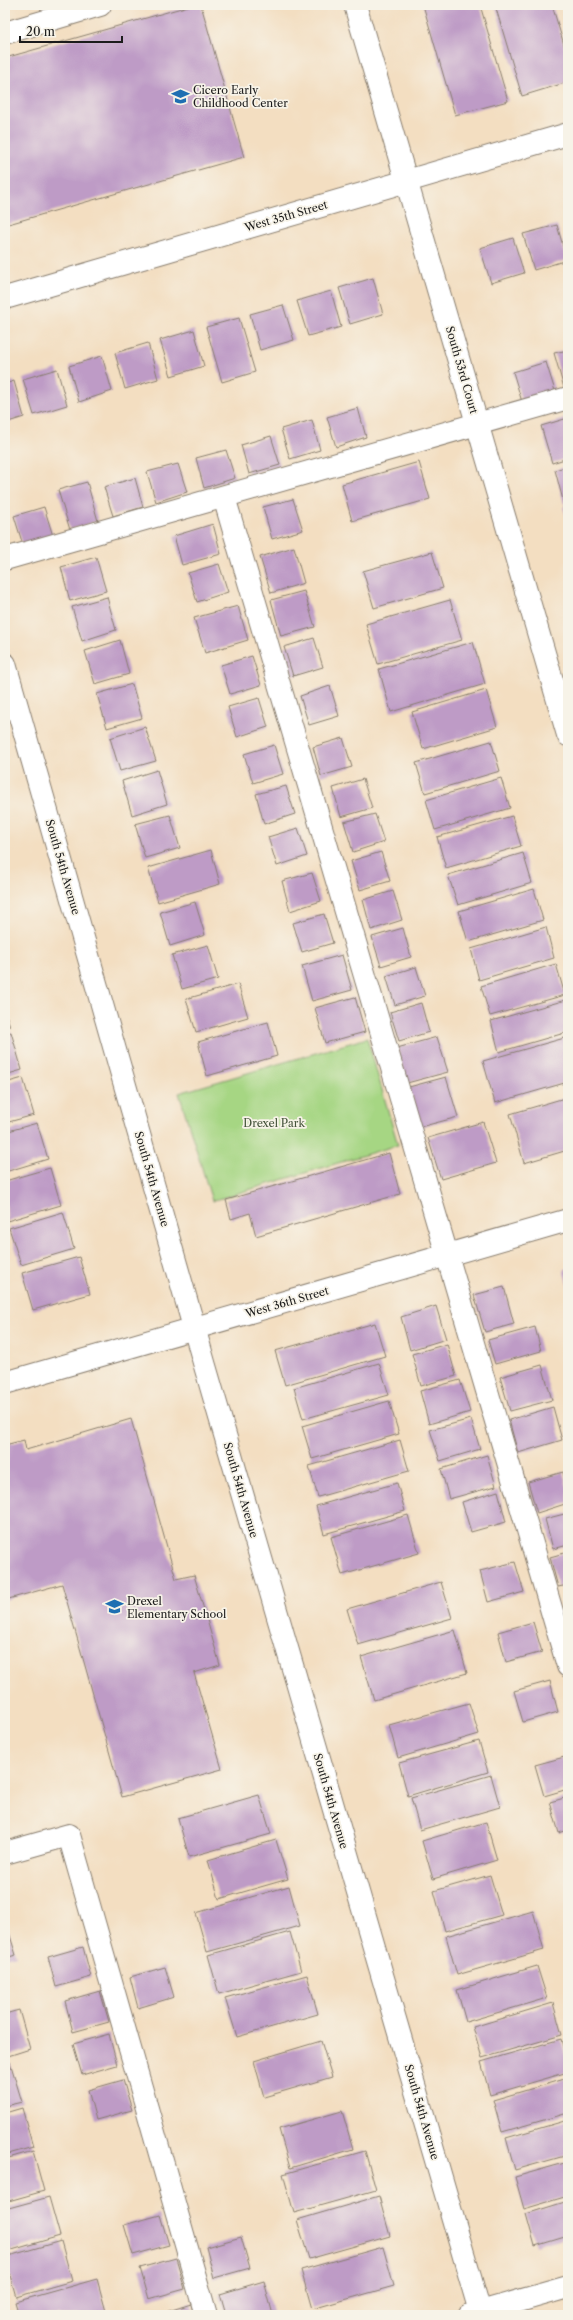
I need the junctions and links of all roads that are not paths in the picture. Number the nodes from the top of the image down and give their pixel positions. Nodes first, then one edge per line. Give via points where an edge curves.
1 (355, 5) edge
2 (86, 7) edge
3 (5, 33) edge
4 (568, 134) edge
5 (407, 181) junction
6 (5, 298) edge
7 (568, 398) edge
8 (477, 424) junction
9 (224, 497) junction
10 (5, 559) edge
11 (5, 664) edge
12 (568, 735) edge
13 (568, 1220) edge
14 (449, 1255) junction
15 (194, 1329) junction
16 (5, 1383) edge
17 (568, 1666) edge
18 (5, 1853) edge
19 (568, 2287) edge
20 (477, 2314) edge
21 (206, 2315) edge

1 - 5 street, South 53rd Court
2 - 3 street
4 - 5 street, West 35th Street
5 - 6 street, West 35th Street
5 - 8 street, South 53rd Court
7 - 8 street
8 - 9 street
8 - 12 street, South 53rd Court
9 - 10 street
9 - 14 street
11 - 15 street, South 54th Avenue
13 - 14 street, West 36th Street
14 - 15 street, West 36th Street
14 - 17 street
15 - 16 street, West 36th Street
15 - 20 street, South 54th Avenue
18 - 21 street via 69,1835
19 - 20 street

